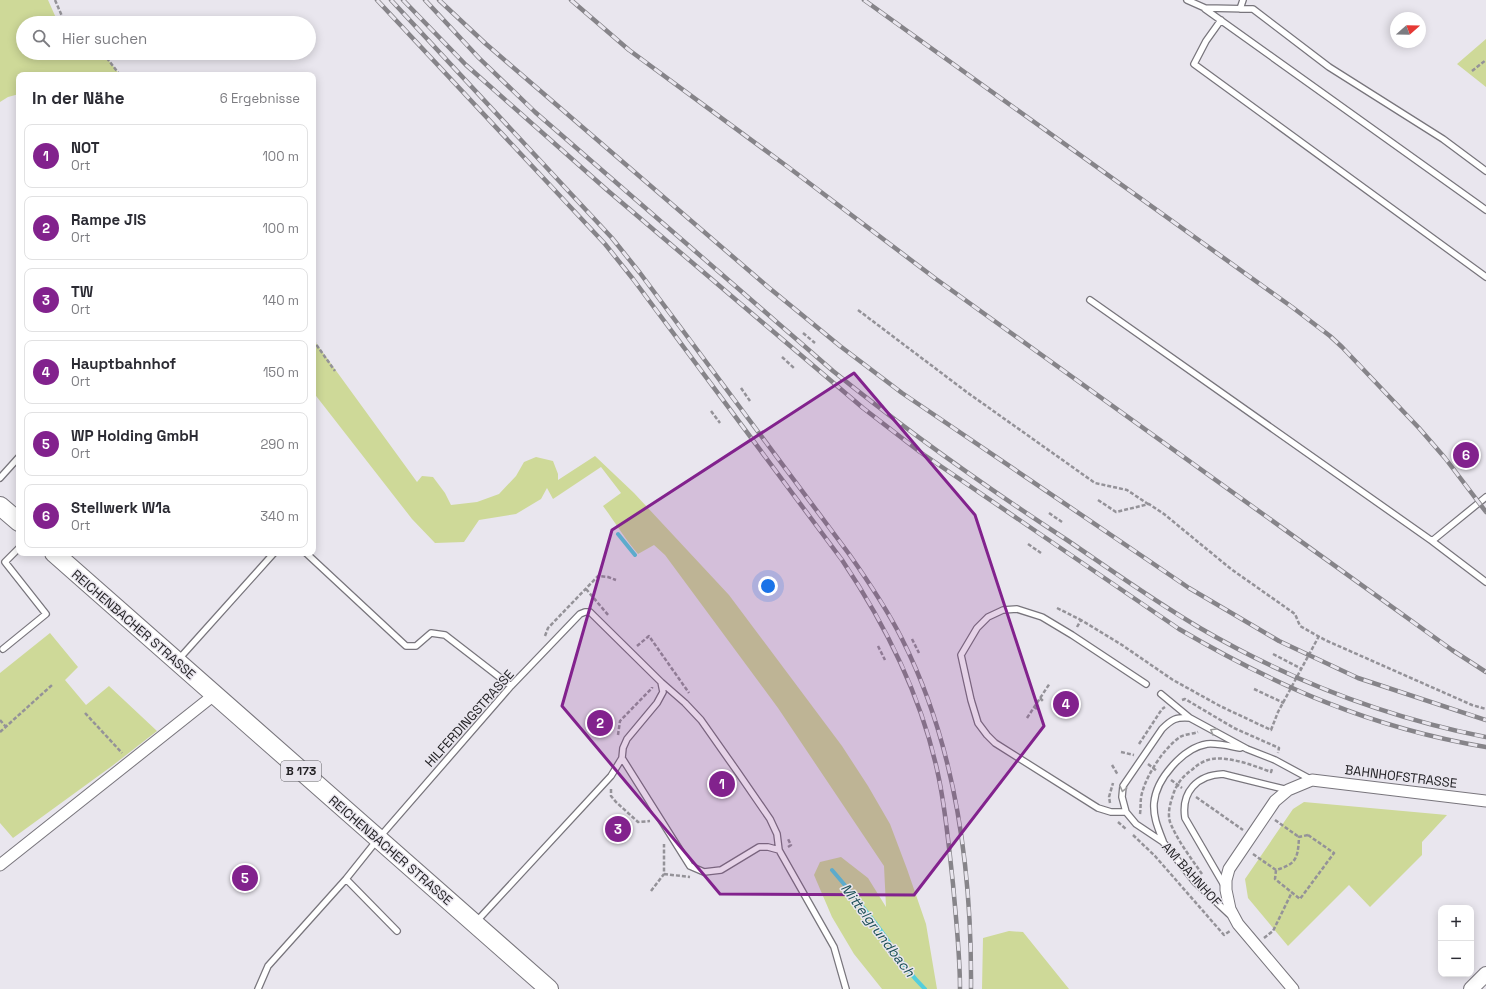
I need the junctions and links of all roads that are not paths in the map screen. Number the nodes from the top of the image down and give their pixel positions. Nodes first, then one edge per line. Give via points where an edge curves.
1 (1187, 0) edge
2 (1242, 0) edge
3 (1205, 8) junction
4 (1240, 9) junction
5 (1220, 20) junction
6 (1486, 171) edge
7 (1486, 210) edge
8 (1486, 277) edge
9 (1090, 300) dead end
10 (16, 460) edge
11 (0, 478) edge
12 (1486, 496) edge
13 (0, 506) edge
14 (16, 519) edge
15 (1432, 541) junction
16 (16, 551) edge
17 (57, 556) edge
18 (271, 556) edge
19 (309, 556) edge
20 (1486, 582) edge
21 (3, 649) dead end
22 (176, 661) junction
23 (661, 682) junction
24 (1146, 684) dead end
25 (511, 686) junction
26 (1161, 694) dead end
27 (214, 695) junction
28 (1190, 718) junction
29 (1247, 749) junction
30 (622, 758) junction
31 (1312, 780) junction
32 (1288, 790) junction
33 (1486, 801) edge
34 (1126, 812) junction
35 (378, 839) junction
36 (1163, 842) junction
37 (780, 850) junction
38 (0, 865) edge
39 (346, 878) junction
40 (1226, 890) junction
41 (475, 924) junction
42 (1238, 924) junction
43 (397, 931) dead end
44 (1486, 974) edge
45 (258, 989) edge
46 (549, 989) edge
47 (846, 989) edge
48 (1293, 989) edge
49 (1471, 989) edge

1 - 3 lane
2 - 4 lane
3 - 4 lane
3 - 5 lane
4 - 6 lane via 1253,9 1328,67 1442,139
5 - 7 lane
5 - 8 lane via 1194,64
9 - 15 lane
10 - 11 lane
12 - 15 lane
13 - 14 main road
15 - 20 lane
16 - 21 lane via 5,562 46,614
17 - 22 main road, REICHENBACHER STRASSE / B 173
18 - 22 lane
19 - 25 lane via 406,646 416,646 431,633 445,635
22 - 27 main road, REICHENBACHER STRASSE / B 173
23 - 25 lane, HILFERDINGSTRASSE via 590,612 585,612 580,614
23 - 30 lane via 663,692 627,739
23 - 37 lane via 701,720 770,819 778,834
24 - 34 lane via 1042,617 1017,609 1003,610 988,617 977,628 961,655 978,723 995,743 1098,808 1111,812
25 - 35 lane, HILFERDINGSTRASSE
26 - 28 lane
27 - 35 main road, REICHENBACHER STRASSE / B 173
27 - 38 street
29 -> 28 lane
28 -> 34 lane via 1180,717 1170,721 1141,759 1123,786 1122,796
29 - 31 lane via 1275,760
29 - 36 lane via 1206,744 1188,751 1172,765 1164,776 1154,804 1155,820
30 - 37 lane via 690,866 704,872 721,870 759,847 768,846
30 - 41 lane via 611,776
31 - 32 street, AM BAHNHOF
31 - 33 street, BAHNHOFSTRASSE
32 - 40 street, AM BAHNHOF via 1275,801 1229,869
32 - 40 lane via 1218,774 1200,780 1189,792 1183,807 1185,818
34 - 36 lane, AM BAHNHOF via 1136,824
35 - 39 lane, HILFERDINGSTRASSE
35 - 41 main road, REICHENBACHER STRASSE / B 173
36 - 42 lane, AM BAHNHOF via 1195,882
37 - 47 lane via 834,947
39 - 43 lane
39 - 45 lane, HILFERDINGSTRASSE via 268,966
40 - 42 street, AM BAHNHOF via 1230,908
41 - 46 main road, REICHENBACHER STRASSE / B 173
42 - 48 street, AM BAHNHOF
44 - 49 street

